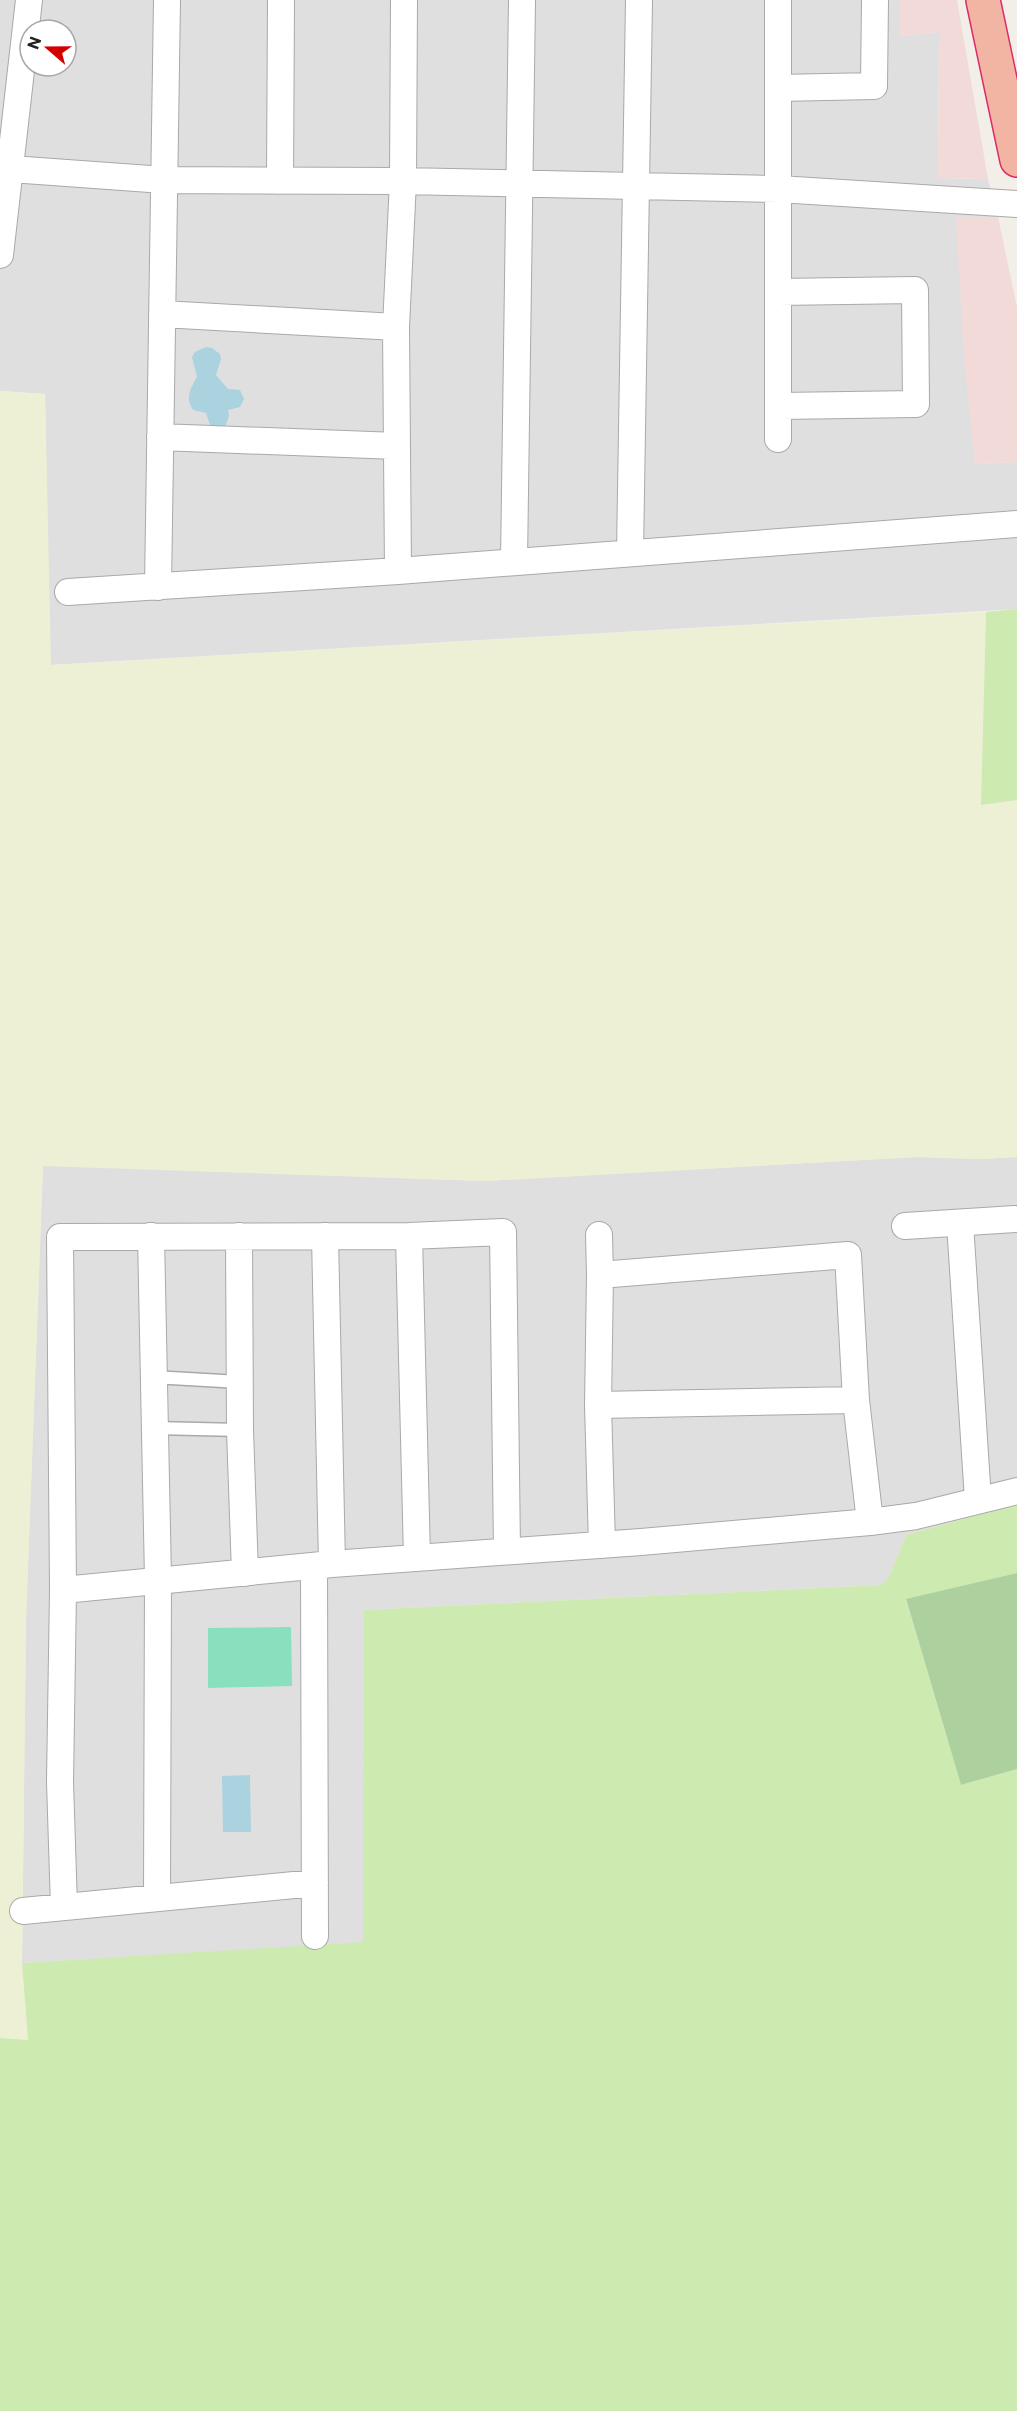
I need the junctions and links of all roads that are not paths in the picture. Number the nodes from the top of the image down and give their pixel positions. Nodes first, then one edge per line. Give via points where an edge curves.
1 (29, 0) edge
2 (166, 0) edge
3 (281, 0) edge
4 (404, 0) edge
5 (522, 0) edge
6 (639, 0) edge
7 (778, 0) edge
8 (875, 0) edge
9 (983, 0) edge
10 (778, 88) junction
11 (1017, 160) edge
12 (10, 169) junction
13 (164, 180) junction
14 (280, 181) junction
15 (403, 181) junction
16 (520, 184) junction
17 (637, 187) junction
18 (779, 189) junction
19 (1017, 204) edge
20 (0, 255) edge
21 (778, 292) junction
22 (162, 314) junction
23 (396, 327) junction
24 (780, 406) junction
25 (160, 437) junction
26 (778, 439) dead end
27 (397, 446) junction
28 (1017, 524) edge
29 (630, 553) junction
30 (514, 562) junction
31 (398, 571) junction
32 (158, 587) junction
33 (68, 592) dead end
34 (1015, 1219) dead end
35 (960, 1223) junction
36 (905, 1226) dead end
37 (599, 1235) dead end
38 (151, 1236) junction
39 (239, 1236) junction
40 (325, 1236) junction
41 (409, 1236) junction
42 (600, 1275) junction
43 (153, 1377) junction
44 (240, 1382) junction
45 (856, 1400) junction
46 (598, 1405) junction
47 (153, 1428) junction
48 (240, 1430) junction
49 (1017, 1491) edge
50 (978, 1500) junction
51 (870, 1522) junction
52 (602, 1545) junction
53 (507, 1551) junction
54 (417, 1558) junction
55 (323, 1565) junction
56 (245, 1573) junction
57 (158, 1579) junction
58 (63, 1590) junction
59 (315, 1883) junction
60 (157, 1898) junction
61 (64, 1907) junction
62 (22, 1911) dead end
63 (315, 1936) dead end

1 - 12 street
2 - 13 street
3 - 14 street
4 - 15 street
5 - 16 street
6 - 17 street
7 - 10 street
8 - 10 street via 874,86
9 - 11 highway
10 - 18 street
12 - 13 street
12 - 20 street
13 - 14 street
13 - 22 street
14 - 15 street
15 - 16 street
15 - 23 street
16 - 17 street
16 - 30 street
17 - 18 street
17 - 29 street
18 - 19 street
18 - 21 street
21 - 24 street
21 - 24 street via 915,290 915,404
22 - 23 street
22 - 25 street
23 - 27 street
24 - 26 street
25 - 27 street
25 - 32 street
27 - 31 street
28 - 29 street
29 - 30 street
30 - 31 street
31 - 32 street
32 - 33 street
34 - 35 street
35 - 36 street
35 - 50 street
37 - 42 street
38 - 39 street
38 - 43 street
38 - 58 street via 60,1237
39 - 40 street
39 - 44 street
40 - 41 street
40 - 55 street
41 - 53 street via 503,1232
41 - 54 street
42 - 45 street via 848,1255
42 - 46 street
43 - 44 lane
43 - 47 street
44 - 48 street
45 - 46 street
45 - 51 street
46 - 52 street
47 - 48 lane
47 - 57 street
48 - 56 street
49 - 50 street
50 - 51 street via 961,1507
51 - 52 street
52 - 53 street
53 - 54 street
54 - 55 street
55 - 56 street
55 - 59 street
56 - 57 street
57 - 58 street
57 - 60 street
58 - 61 street via 60,1782
59 - 60 street
59 - 63 street
60 - 61 street
61 - 62 street

